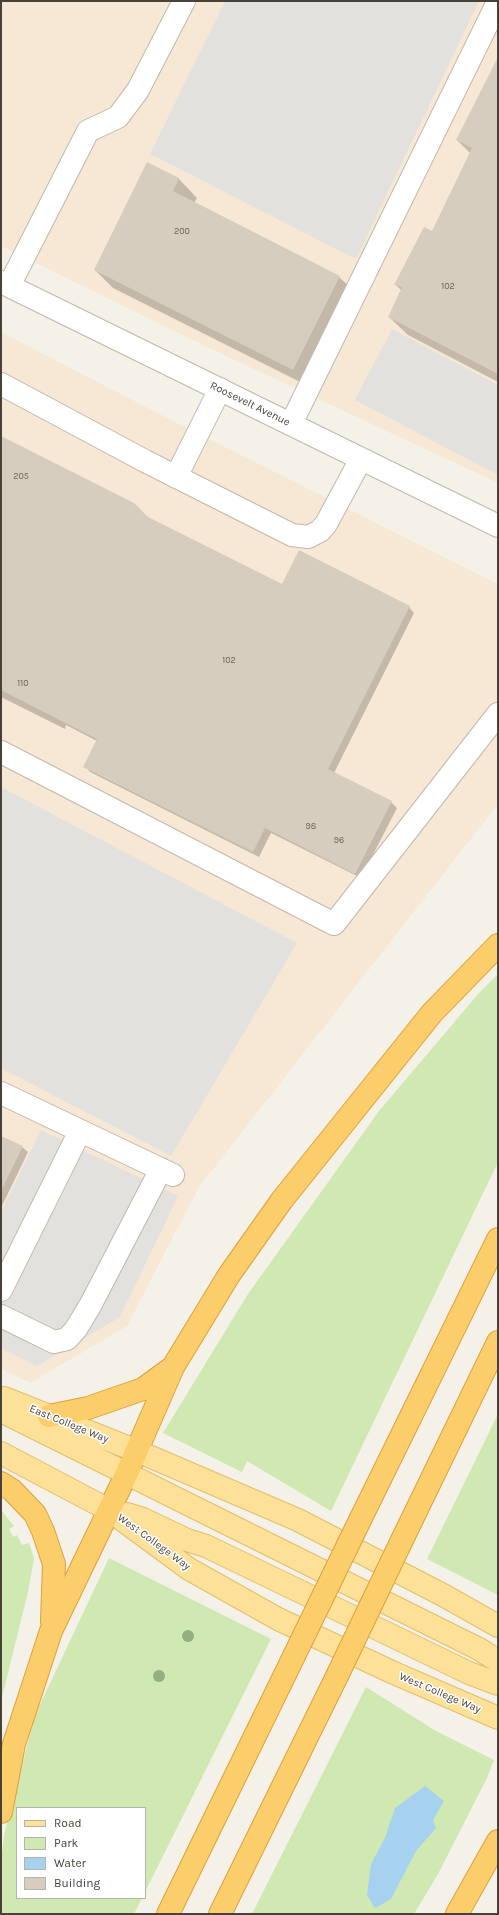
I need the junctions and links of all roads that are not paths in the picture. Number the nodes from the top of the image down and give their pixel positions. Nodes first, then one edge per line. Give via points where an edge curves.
1 (184, 1) edge
2 (498, 2) edge
3 (5, 284) edge
4 (1, 384) edge
5 (220, 389) junction
6 (291, 424) junction
7 (362, 459) junction
8 (176, 477) junction
9 (498, 526) edge
10 (498, 714) edge
11 (1, 752) edge
12 (498, 945) edge
13 (1, 1093) edge
14 (80, 1130) junction
15 (498, 1239) edge
16 (1, 1290) edge
17 (1, 1316) edge
18 (498, 1342) edge
19 (173, 1367) junction
20 (1, 1396) edge
21 (1, 1411) edge
22 (49, 1416) junction
23 (137, 1451) junction
24 (1, 1453) edge
25 (127, 1473) junction
26 (1, 1483) edge
27 (109, 1510) junction
28 (498, 1626) edge
29 (52, 1631) junction
30 (498, 1661) edge
31 (498, 1684) edge
32 (498, 1718) edge
33 (1, 1812) edge
34 (498, 1841) edge
35 (168, 1914) edge
36 (220, 1914) edge
37 (457, 1914) edge

1 - 3 street via 138,90 118,117 88,131
2 - 6 street
3 - 5 street, Roosevelt Avenue
4 - 8 street
5 - 6 street, Roosevelt Avenue
5 - 8 street
6 - 7 street, Roosevelt Avenue
7 - 8 street via 326,524 320,532 308,537 292,535
7 - 9 street, Roosevelt Avenue
10 - 11 street via 334,924
12 - 19 highway via 432,1014 282,1200 229,1275
13 - 14 street
14 - 16 street
14 - 17 street via 168,1172 76,1330 67,1339 54,1342
15 - 35 highway, bridge
18 - 36 highway, bridge
19 - 22 highway via 143,1389 88,1408
19 - 23 highway
20 - 22 main road, East College Way
21 - 25 main road, East College Way
22 - 23 main road, East College Way
23 - 25 highway
23 - 28 main road via 298,1520
24 - 27 main road
25 - 27 highway
25 - 30 main road via 479,1649
26 - 29 highway via 12,1490 34,1514 43,1531 54,1564
27 - 29 highway
27 - 31 main road, West College Way via 144,1519 187,1540 206,1546 469,1673
27 - 32 main road, West College Way via 189,1569 278,1619
29 - 33 highway via 14,1744
34 - 37 highway

